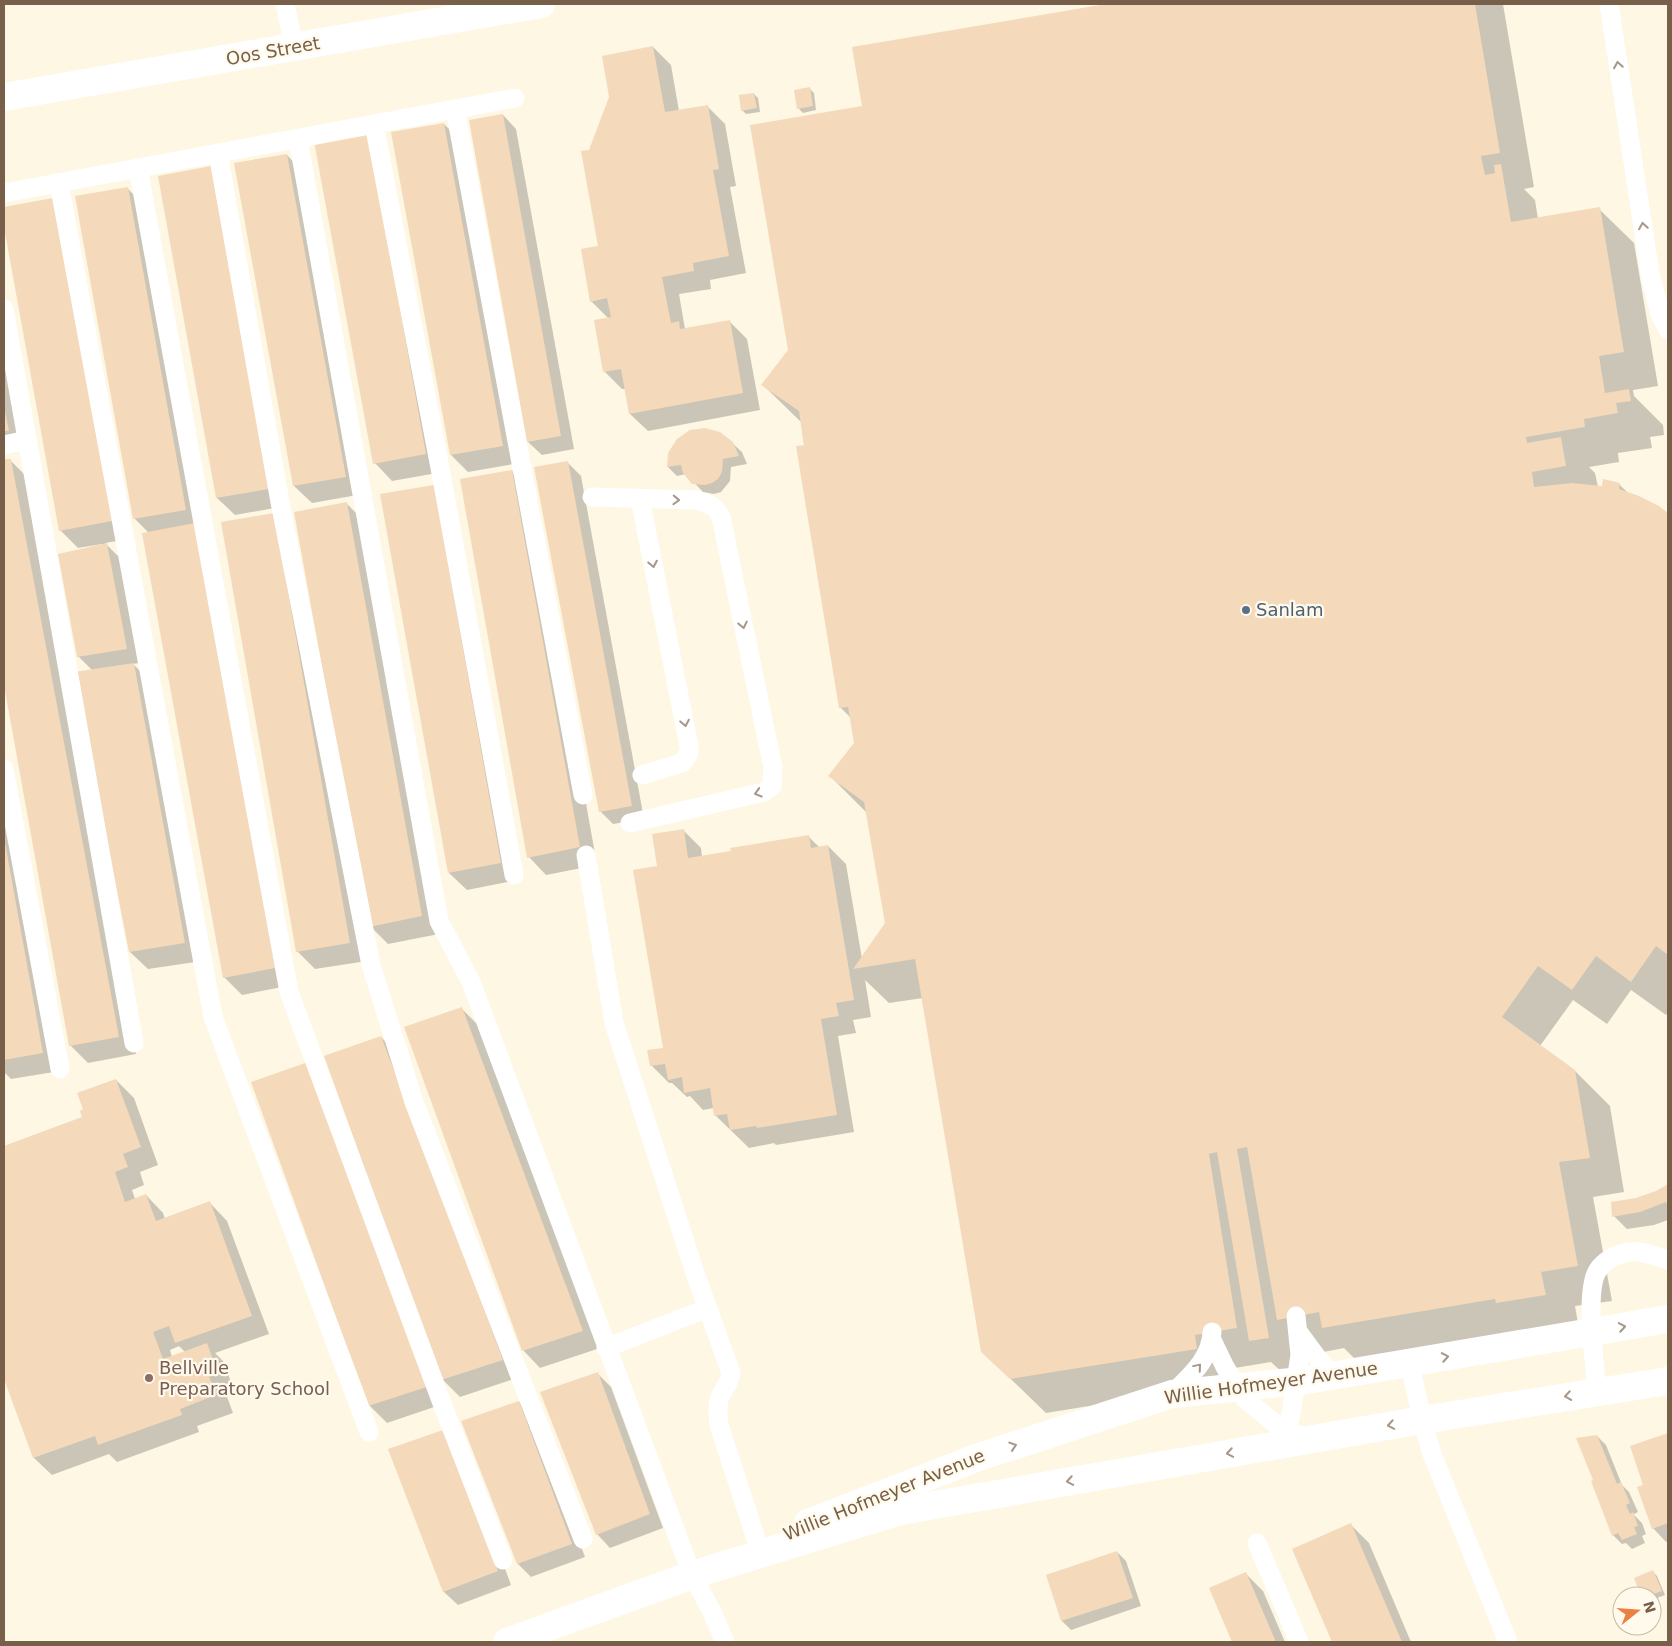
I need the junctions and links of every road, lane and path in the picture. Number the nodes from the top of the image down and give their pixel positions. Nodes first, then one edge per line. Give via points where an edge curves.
1 (285, 4) edge
2 (541, 4) edge
3 (1609, 4) edge
4 (294, 47) junction
5 (4, 98) edge
6 (515, 98) dead end
7 (455, 109) junction
8 (374, 124) junction
9 (298, 138) junction
10 (218, 153) junction
11 (138, 168) junction
12 (60, 183) junction
13 (4, 193) edge
14 (4, 309) edge
15 (1668, 330) edge
16 (27, 440) junction
17 (4, 445) edge
18 (592, 497) dead end
19 (640, 499) junction
20 (4, 769) edge
21 (642, 775) dead end
22 (583, 795) dead end
23 (630, 823) dead end
24 (586, 855) dead end
25 (514, 875) dead end
26 (134, 1043) dead end
27 (60, 1068) dead end
28 (1668, 1260) edge
29 (708, 1308) junction
30 (1668, 1319) edge
31 (1591, 1332) junction
32 (606, 1348) junction
33 (1410, 1364) junction
34 (1334, 1376) junction
35 (1668, 1381) edge
36 (1295, 1382) junction
37 (1238, 1388) junction
38 (1597, 1392) junction
39 (1172, 1394) junction
40 (1422, 1420) junction
41 (370, 1432) dead end
42 (1293, 1438) junction
43 (583, 1540) dead end
44 (1257, 1543) dead end
45 (761, 1549) junction
46 (503, 1560) dead end
47 (692, 1575) junction
48 (507, 1642) edge
49 (725, 1642) edge
50 (1299, 1642) edge
51 (1508, 1642) edge

1 - 4 lane
2 - 4 street, Oos Street
15 -> 3 lane via 1660,314 1650,274
4 - 5 street, Oos Street
6 - 7 lane
7 - 8 lane
7 - 22 lane
8 - 9 lane
8 - 25 lane
9 - 10 lane
9 - 32 lane via 439,921 471,982
10 - 11 lane
10 - 43 lane via 280,502 370,965 414,1102
11 - 12 lane
11 - 46 lane via 289,992
12 - 13 lane
12 - 41 lane via 213,1017
14 - 16 lane
16 - 17 lane
16 - 26 lane
18 - 19 lane
19 -> 21 lane via 689,746 689,753 682,763
19 -> 23 lane via 696,500 718,510 773,778 772,786 764,792
20 - 27 lane
24 - 29 lane via 614,1023
28 - 31 lane via 1632,1251 1606,1261 1593,1279
29 - 32 lane
29 - 45 lane via 731,1372 720,1398 719,1425
31 -> 30 street, Willie Hofmeyer Avenue
33 -> 31 street, Willie Hofmeyer Avenue
31 - 38 lane
32 - 47 lane
33 - 34 street, Willie Hofmeyer Avenue
33 - 40 lane
34 - 36 street, Willie Hofmeyer Avenue
34 - 36 lane via 1316,1356 1297,1325 1300,1355
35 - 38 street, Willie Hofmeyer Avenue
36 - 37 street, Willie Hofmeyer Avenue
36 - 42 lane
37 - 39 street, Willie Hofmeyer Avenue
39 -> 37 lane via 1204,1360 1212,1336
37 - 42 lane via 1245,1399
38 -> 40 street, Willie Hofmeyer Avenue
45 -> 39 street, Willie Hofmeyer Avenue via 826,1515 979,1456
40 -> 42 street, Willie Hofmeyer Avenue
40 - 51 lane via 1432,1454
42 -> 45 street, Willie Hofmeyer Avenue via 900,1512
44 - 50 lane
45 - 47 street, Willie Hofmeyer Avenue
47 - 48 street, Willie Hofmeyer Avenue
47 - 49 lane

